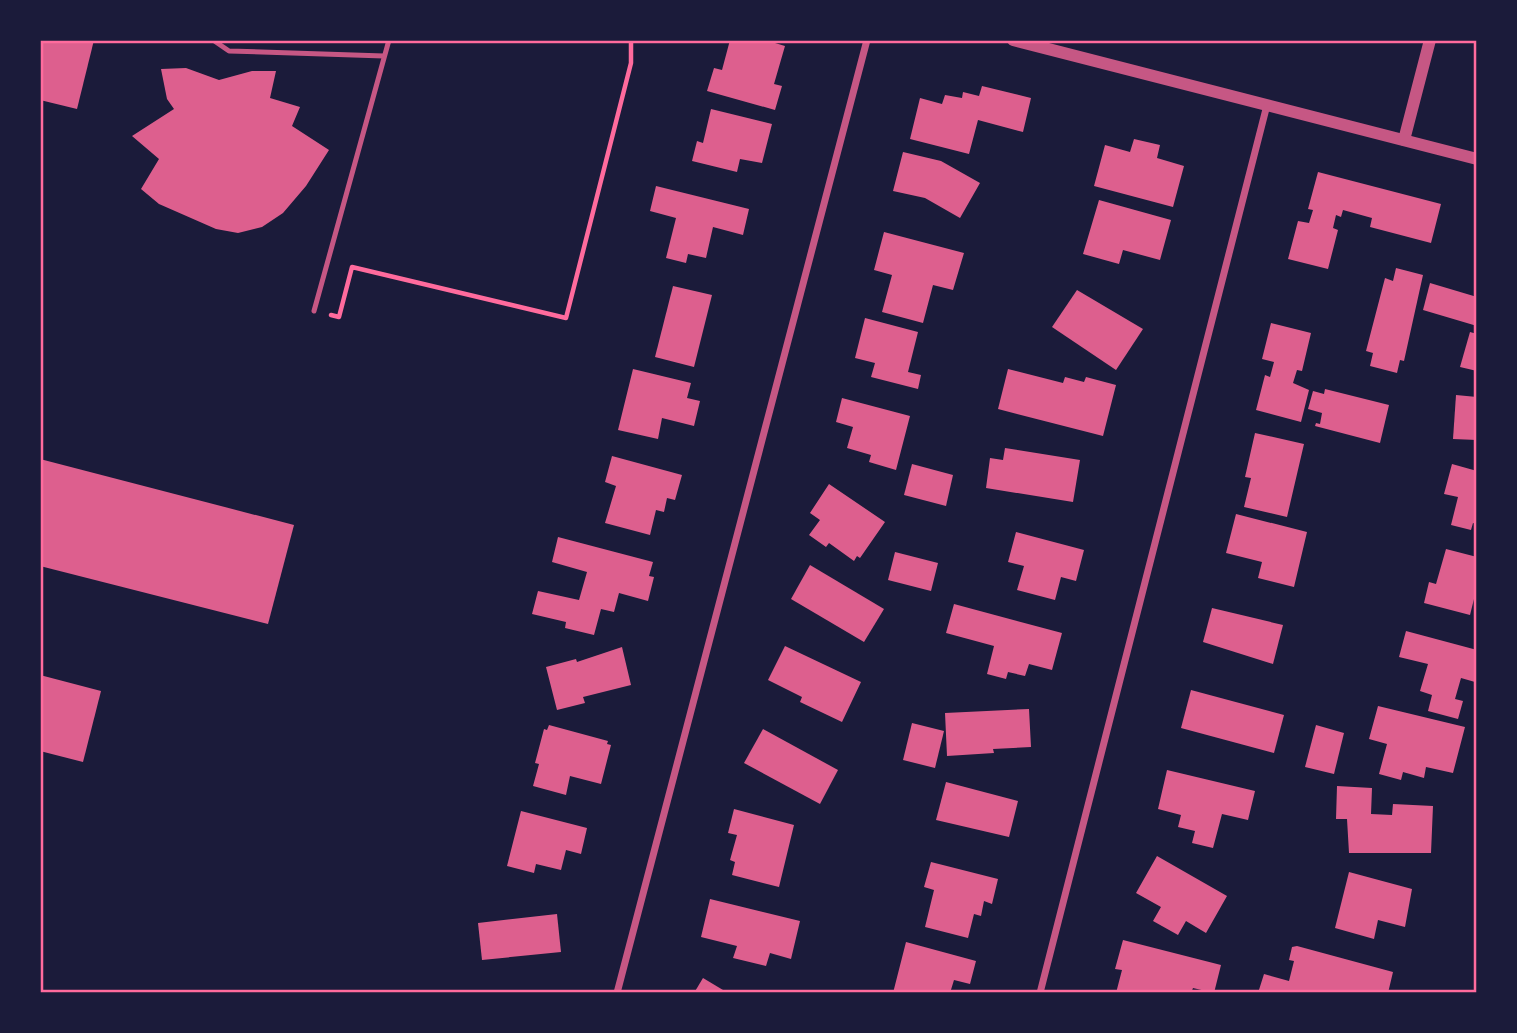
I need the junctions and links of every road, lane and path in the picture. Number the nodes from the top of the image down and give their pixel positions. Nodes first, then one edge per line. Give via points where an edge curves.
1 (213, 40) edge
2 (388, 40) edge
3 (631, 40) edge
4 (867, 40) edge
5 (1013, 40) edge
6 (1430, 40) edge
7 (384, 55) junction
8 (1268, 104) junction
9 (1404, 140) junction
10 (1477, 159) edge
11 (314, 311) dead end
12 (339, 317) dead end
13 (617, 993) edge
14 (1040, 993) edge

1 - 7 lane via 229,51
2 - 7 lane
3 - 12 path via 631,63 566,318 352,267
4 - 13 street
5 - 8 street
6 - 9 street
7 - 11 lane
8 - 9 street
8 - 14 street
9 - 10 street

